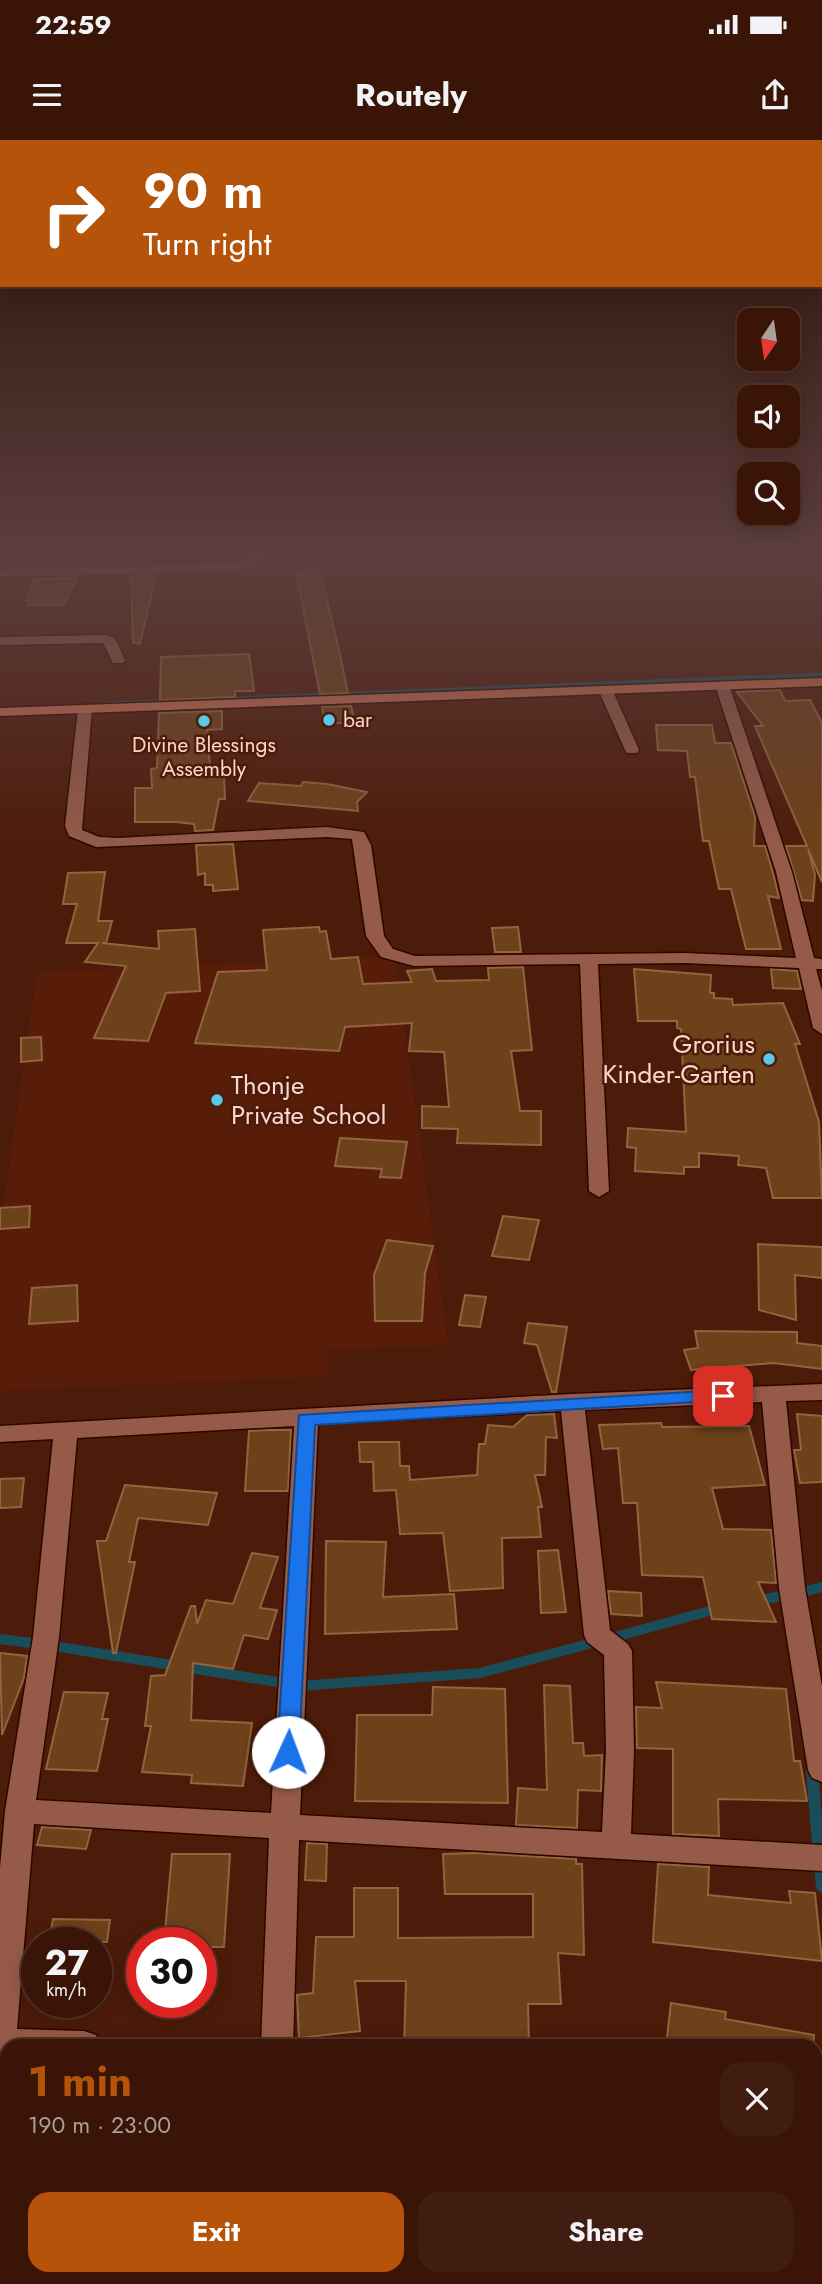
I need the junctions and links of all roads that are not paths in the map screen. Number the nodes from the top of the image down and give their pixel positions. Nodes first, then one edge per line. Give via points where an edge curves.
1 (115, 654) edge
2 (118, 660) dead end
3 (822, 682) edge
4 (722, 685) junction
5 (605, 689) junction
6 (85, 709) junction
7 (0, 712) edge
8 (632, 750) dead end
9 (589, 960) junction
10 (815, 964) edge
11 (822, 1028) edge
12 (599, 1191) dead end
13 (822, 1392) edge
14 (773, 1394) junction
15 (572, 1402) junction
16 (306, 1419) junction
17 (66, 1432) junction
18 (0, 1434) edge
19 (822, 1770) edge
20 (20, 1811) junction
21 (286, 1827) junction
22 (616, 1845) junction
23 (822, 1858) edge
24 (8, 1865) edge
25 (0, 2039) edge
26 (277, 2039) edge

1 - 2 street
3 - 4 main road
4 - 5 main road
4 - 10 street
5 - 6 main road
5 - 8 street
6 - 7 main road
6 - 9 street via 73,826 83,838 118,843 351,832 362,839 375,936 387,953 436,962
9 - 10 street via 735,958
9 - 12 street
10 - 11 street
13 - 14 street
14 - 15 street
14 - 19 street via 792,1588
15 - 16 street
15 - 22 street via 597,1635 618,1651
16 - 17 street
16 - 21 street
17 - 18 street
17 - 20 street via 46,1637
20 - 21 street
20 - 24 street
21 - 22 street
21 - 26 street
22 - 23 street
24 - 25 street

